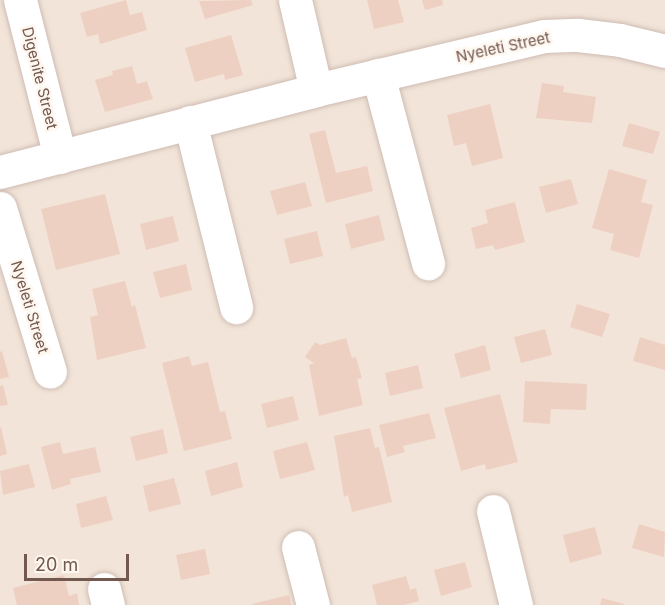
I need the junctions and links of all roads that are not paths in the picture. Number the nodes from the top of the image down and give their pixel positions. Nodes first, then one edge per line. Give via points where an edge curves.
1 (20, 0) edge
2 (295, 0) edge
3 (665, 51) edge
4 (378, 75) junction
5 (316, 90) junction
6 (190, 122) junction
7 (60, 156) junction
8 (0, 172) edge
9 (0, 208) edge
10 (428, 263) dead end
11 (236, 307) dead end
12 (50, 372) dead end
13 (493, 511) dead end
14 (297, 547) dead end
15 (313, 605) edge
16 (516, 605) edge

1 - 7 street, Digenite Street
2 - 5 street
3 - 4 street, Nyeleti Street via 620,40 544,36
4 - 5 street, Nyeleti Street
4 - 10 street
5 - 6 street, Nyeleti Street
6 - 7 street, Nyeleti Street
6 - 11 street
7 - 8 street, Nyeleti Street
9 - 12 street, Nyeleti Street
13 - 16 street
14 - 15 street

